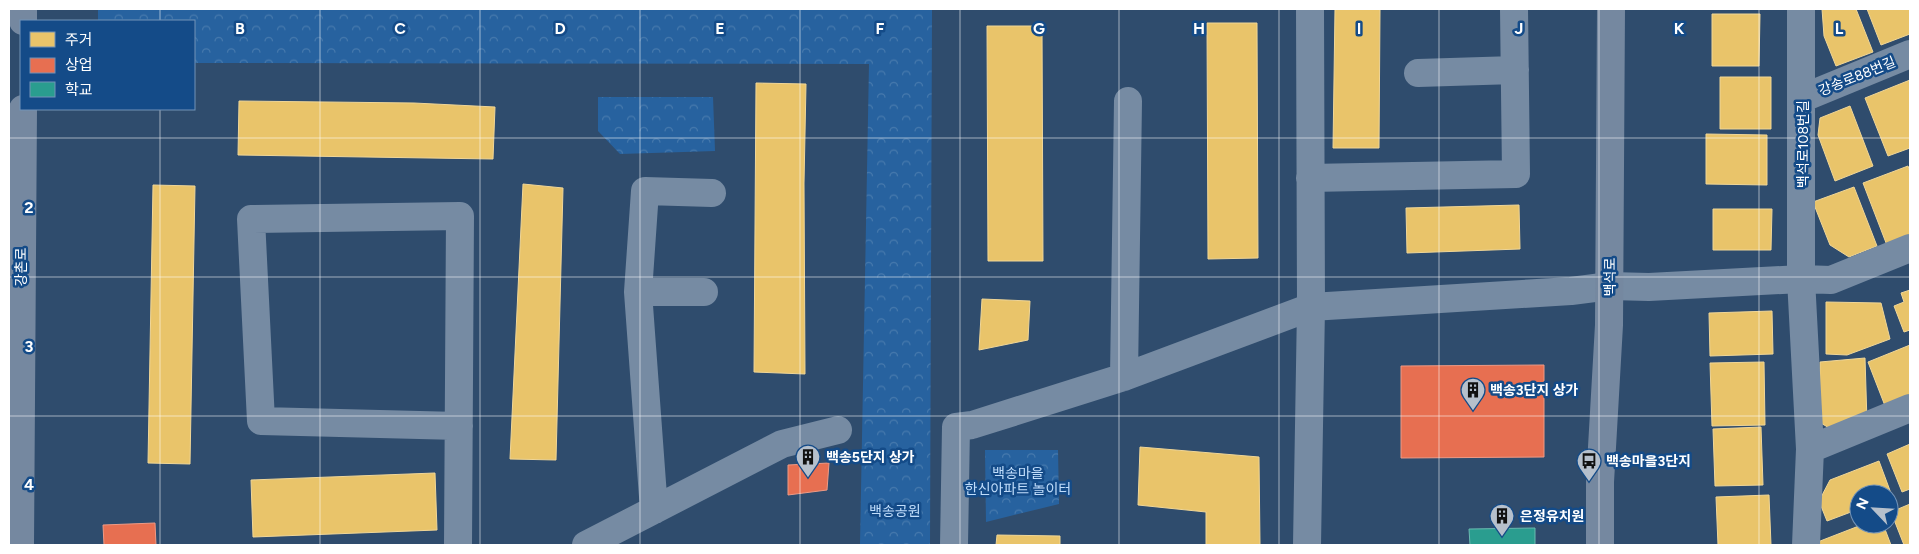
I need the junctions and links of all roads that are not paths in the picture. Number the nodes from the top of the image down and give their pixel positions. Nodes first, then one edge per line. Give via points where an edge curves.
1 (1310, 9) edge
2 (1514, 9) edge
3 (1611, 9) edge
4 (1802, 9) edge
5 (1910, 54) edge
6 (1515, 70) junction
7 (1418, 73) dead end
8 (1803, 98) junction
9 (1128, 101) dead end
10 (22, 110) edge
11 (1310, 178) junction
12 (712, 192) dead end
13 (1910, 248) edge
14 (1802, 279) junction
15 (1610, 286) junction
16 (638, 292) junction
17 (704, 292) dead end
18 (1311, 308) junction
19 (1124, 378) junction
20 (1910, 408) edge
21 (459, 426) junction
22 (838, 430) dead end
23 (1810, 448) junction
24 (654, 510) junction
25 (20, 545) edge
26 (458, 545) edge
27 (586, 545) edge
28 (954, 545) edge
29 (1307, 545) edge
30 (1600, 545) edge
31 (1806, 545) edge

1 - 11 street
2 - 6 street
3 - 15 main road, 백석로
4 - 8 street, 백석로108번길
5 - 8 street, 강송로88번길
6 - 7 street
6 - 11 street via 1516,174
8 - 14 street, 백석로108번길
9 - 19 street
10 - 25 main road, 강촌로
11 - 18 street
12 - 16 street via 645,191
13 - 14 street via 1831,280
14 - 15 street
14 - 23 street, 백석로108번길
15 - 18 street
15 - 30 main road, 백석로
16 - 17 street
16 - 24 street
18 - 19 street
18 - 29 street
19 - 28 street via 972,425 956,427
20 - 23 street
21 - 21 street via 460,216 251,219 261,421
21 - 26 street
22 - 24 street via 782,444
23 - 31 street, 백석로108번길
24 - 27 street

